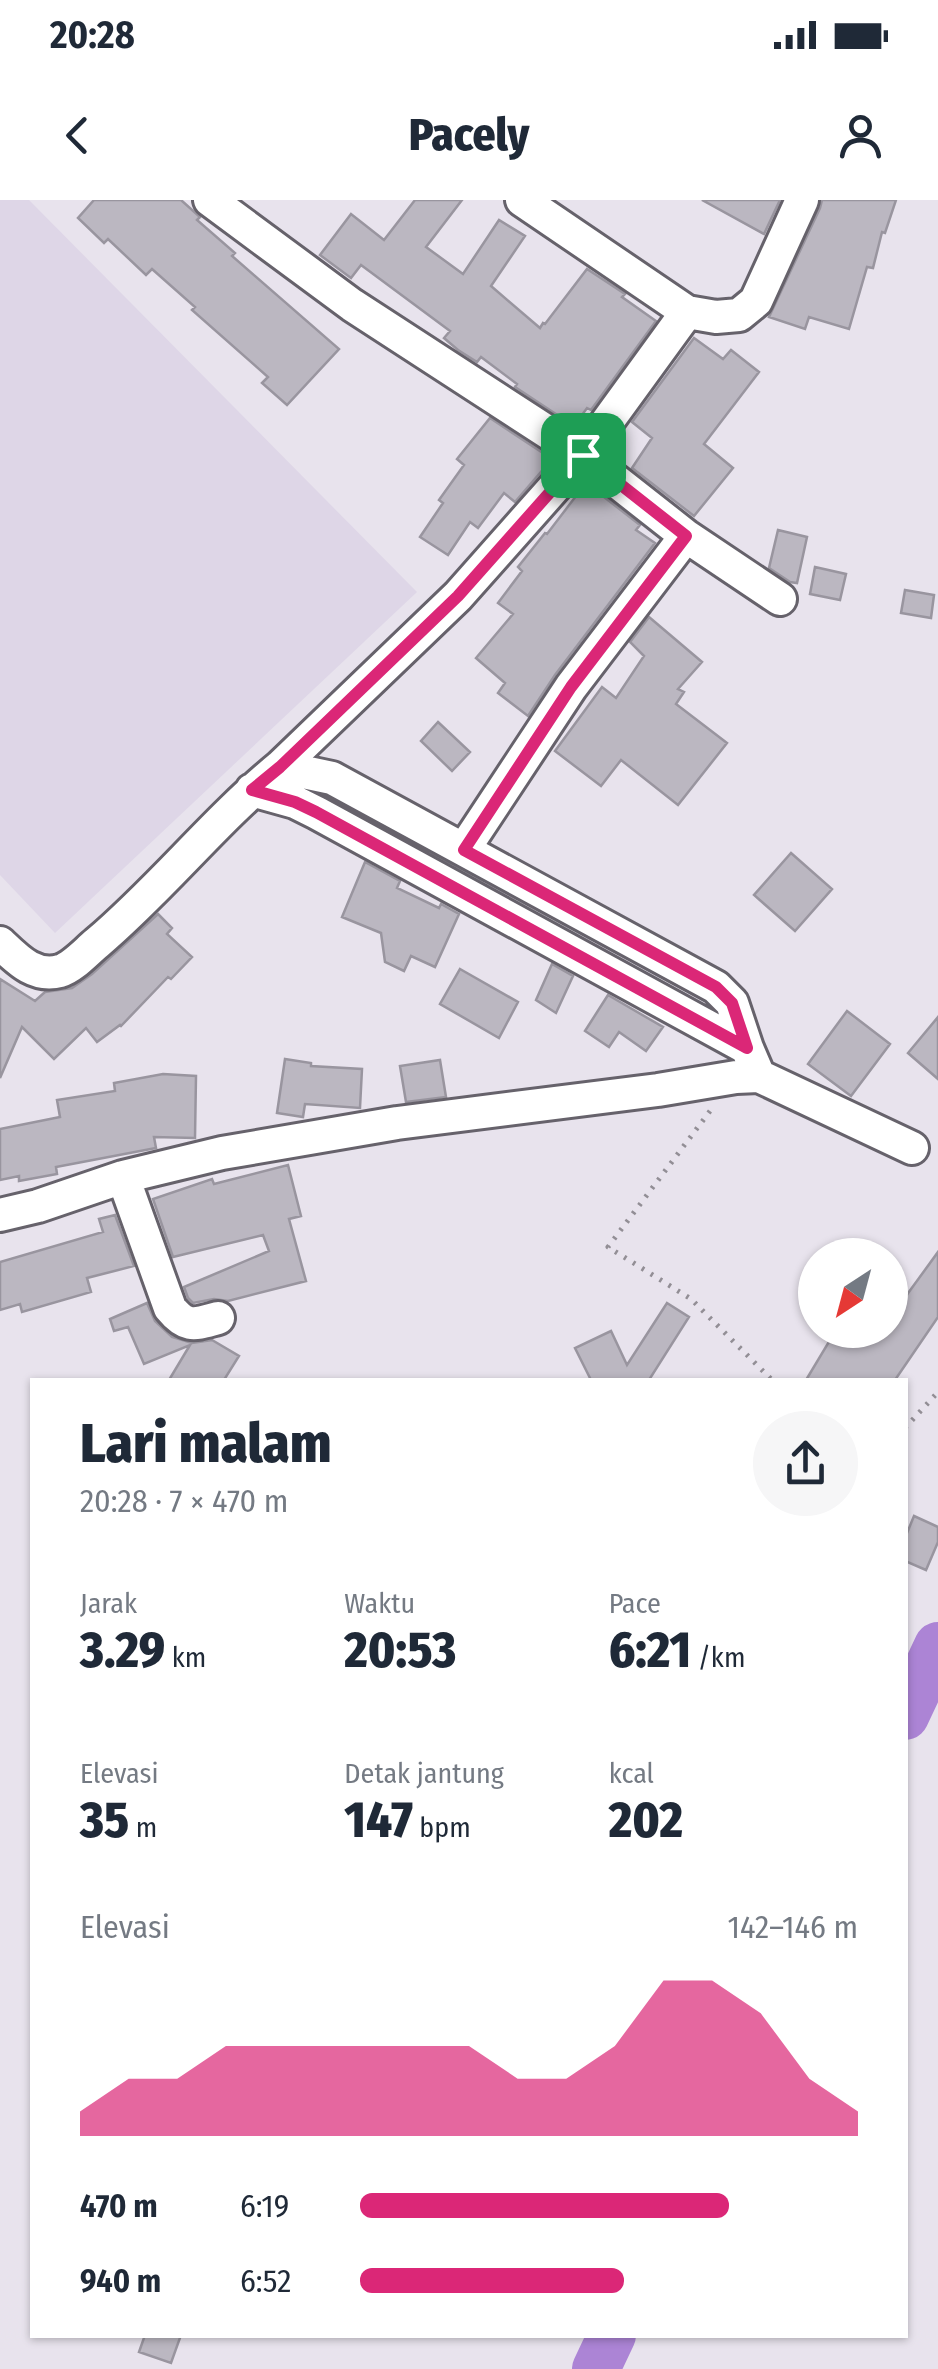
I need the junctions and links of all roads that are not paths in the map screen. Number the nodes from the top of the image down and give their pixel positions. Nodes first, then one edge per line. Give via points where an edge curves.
1 (210, 200) edge
2 (522, 200) edge
3 (802, 200) edge
4 (687, 312) junction
5 (583, 455) junction
6 (686, 536) junction
7 (780, 599) dead end
8 (280, 767) junction
9 (252, 790) junction
10 (464, 850) junction
11 (0, 944) edge
12 (747, 1067) junction
13 (912, 1148) dead end
14 (123, 1177) junction
15 (0, 1215) edge
16 (218, 1318) dead end

1 - 5 street via 352,305
2 - 4 street
3 - 4 street via 756,301 739,315
4 - 5 street
5 - 6 street
5 - 8 street via 458,596
6 - 7 street
6 - 10 street via 571,687
8 - 9 street
8 - 10 street via 332,778
9 - 11 street via 120,924 71,964 36,971
9 - 12 street via 316,812
10 - 12 street via 716,987 732,1003
12 - 13 street
12 - 14 street via 658,1090 397,1123
14 - 15 street
14 - 16 street via 170,1308 180,1321 194,1324

